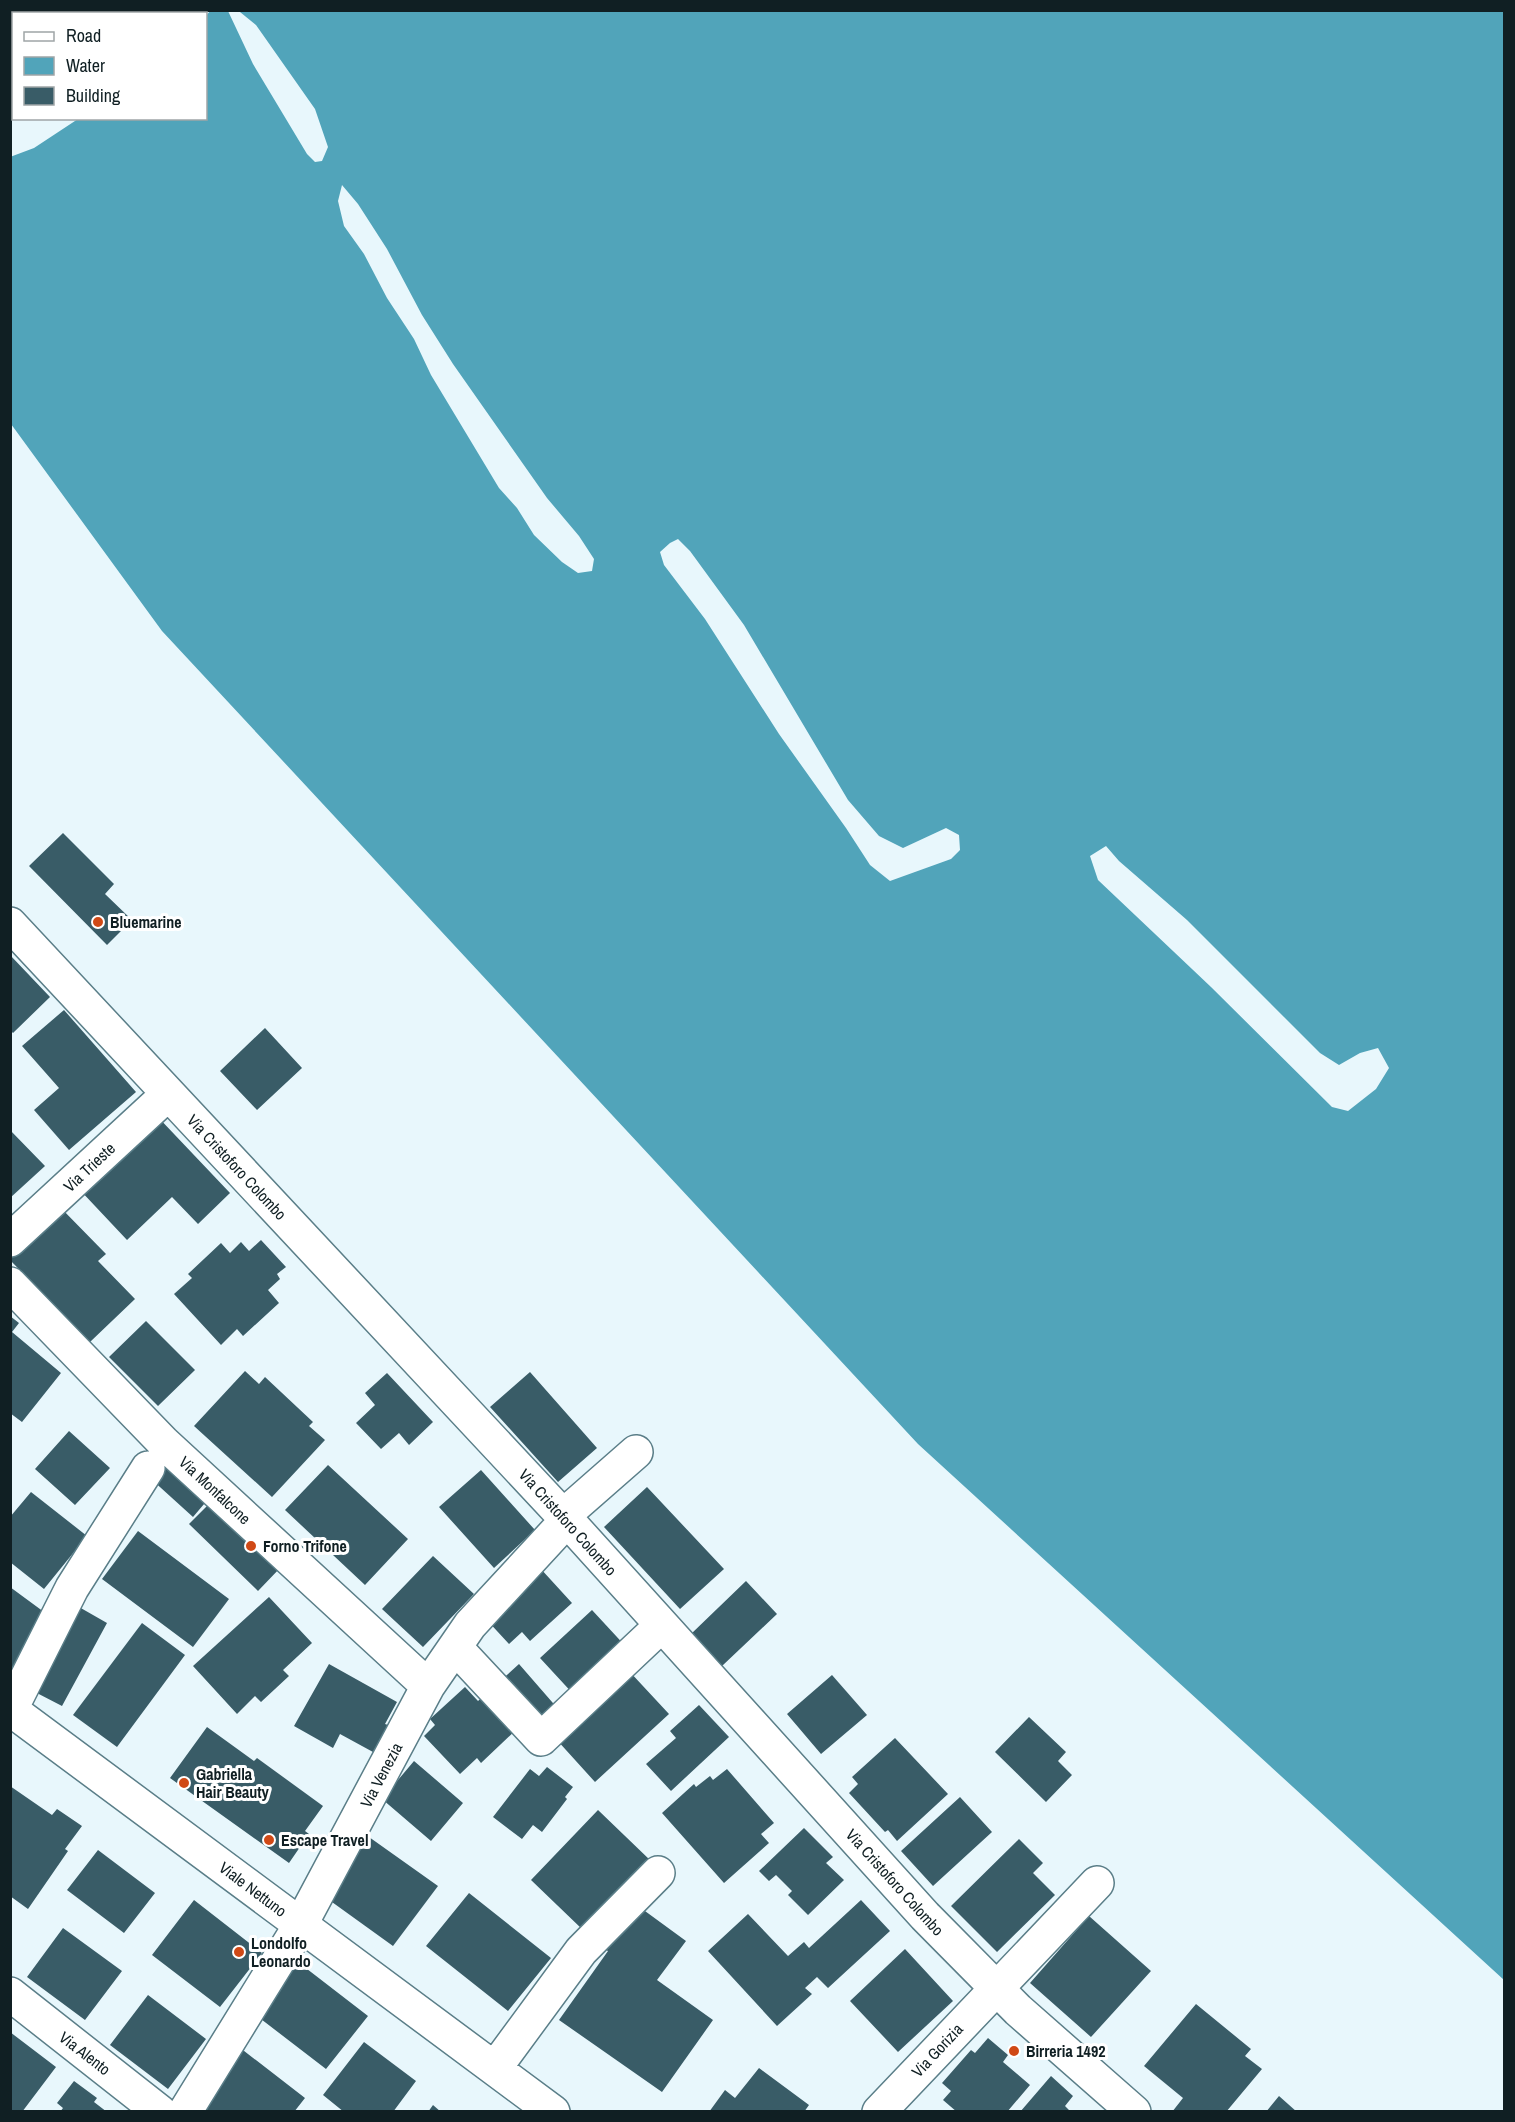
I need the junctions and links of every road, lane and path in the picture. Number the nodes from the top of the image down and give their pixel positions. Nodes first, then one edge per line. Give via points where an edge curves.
1 (10, 924) edge
2 (168, 1094) junction
3 (10, 1240) edge
4 (10, 1284) edge
5 (636, 1452) dead end
6 (148, 1468) dead end
7 (565, 1518) junction
8 (662, 1626) junction
9 (455, 1647) junction
10 (428, 1686) junction
11 (11, 1709) edge
12 (658, 1873) dead end
13 (1097, 1883) dead end
14 (301, 1924) junction
15 (996, 1988) junction
16 (10, 1994) edge
17 (495, 2068) junction
18 (160, 2112) edge
19 (185, 2112) edge
20 (553, 2112) edge
21 (879, 2112) edge
22 (1134, 2112) edge

1 - 2 street, Via Cristoforo Colombo
2 - 3 street, Via Trieste
2 - 7 street, Via Cristoforo Colombo
4 - 10 street, Via Monfalcone via 164,1443
5 - 7 street, Via Venezia
6 - 11 street via 72,1588
7 - 8 street, Via Cristoforo Colombo
7 - 9 street, Via Venezia
8 - 9 street via 540,1739
8 - 15 street, Via Cristoforo Colombo via 917,1908
9 - 10 street, Via Venezia
10 - 14 street, Via Venezia
11 - 14 street, Viale Nettuno
12 - 17 street via 581,1951
13 - 15 street, Via Gorizia
14 - 17 street, Viale Nettuno
14 - 19 street, Via Venezia
15 - 21 street, Via Gorizia
15 - 22 street, Via Cristoforo Colombo
16 - 18 street, Via Alento
17 - 20 street, Viale Nettuno

